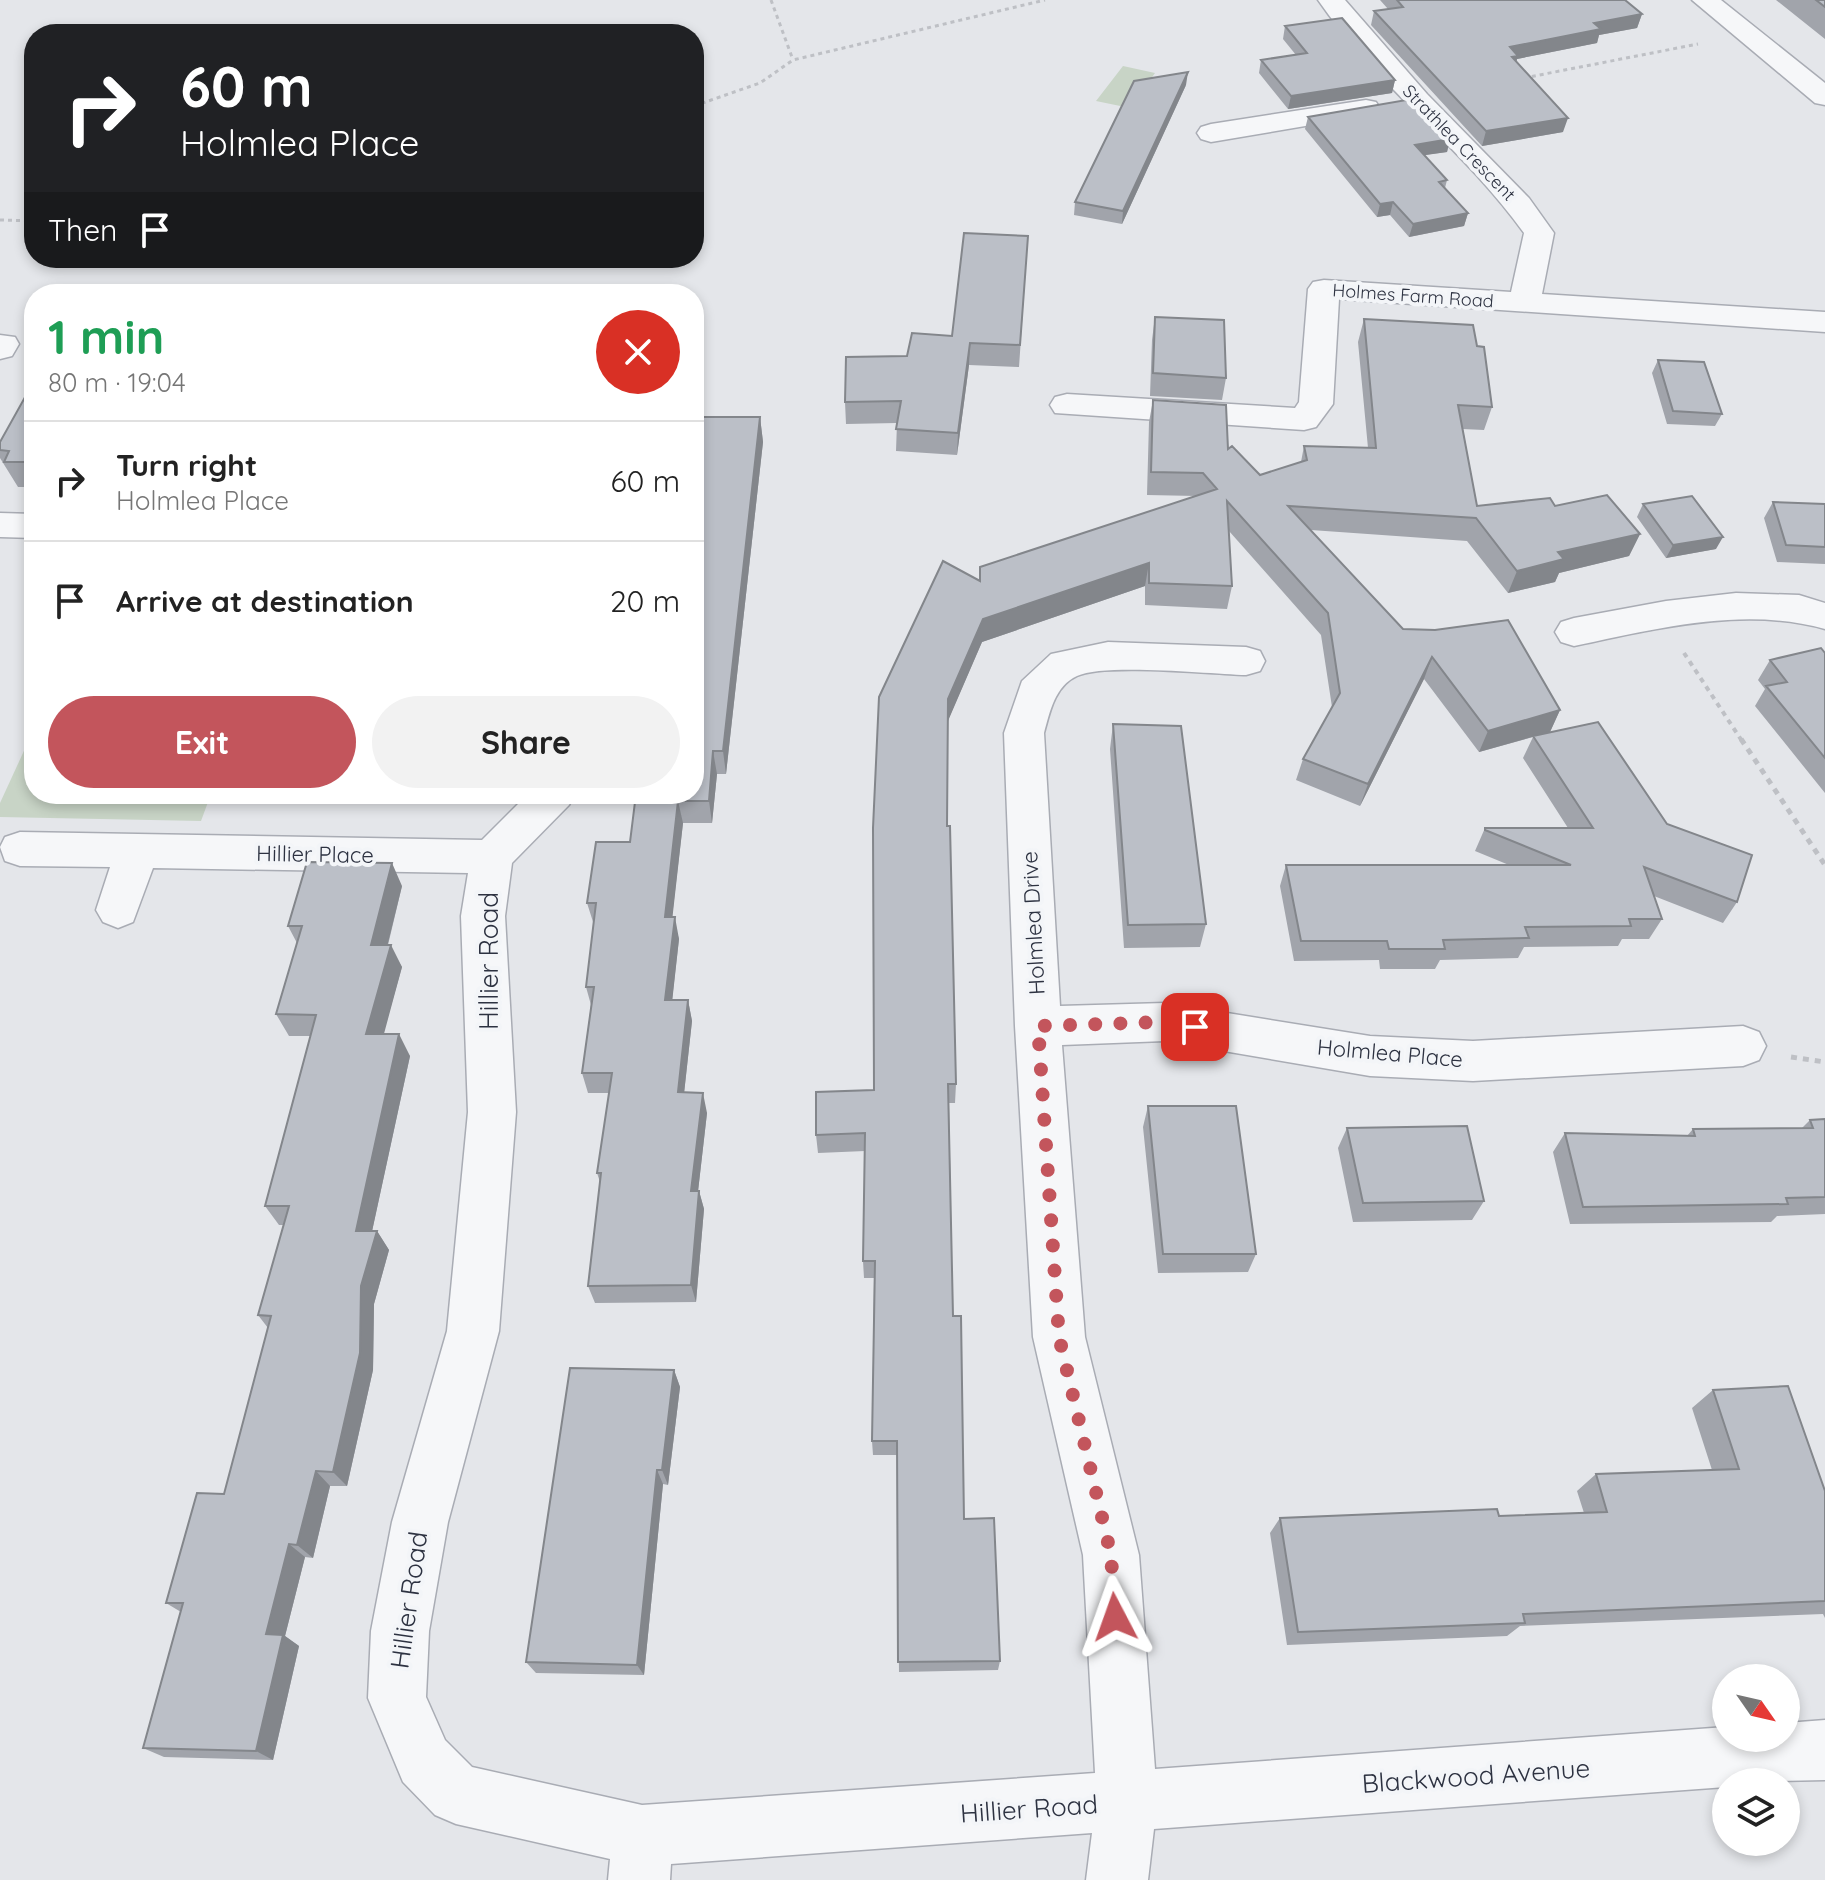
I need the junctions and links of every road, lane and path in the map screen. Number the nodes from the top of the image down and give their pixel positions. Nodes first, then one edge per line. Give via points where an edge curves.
1 (771, 0) edge
2 (1045, 0) edge
3 (1331, 0) edge
4 (1705, 0) edge
5 (1747, 34) junction
6 (793, 60) junction
7 (1522, 79) edge
8 (1825, 97) edge
9 (1417, 100) junction
10 (704, 103) edge
11 (1211, 133) dead end
12 (0, 220) edge
13 (24, 221) edge
14 (1524, 303) junction
15 (1825, 322) edge
16 (1067, 405) dead end
17 (0, 525) edge
18 (24, 526) edge
19 (1659, 616) junction
20 (1825, 616) edge
21 (1574, 632) dead end
22 (1246, 661) dead end
23 (544, 804) edge
24 (20, 849) dead end
25 (137, 851) junction
26 (492, 857) junction
27 (1825, 865) edge
28 (118, 910) dead end
29 (1038, 1026) junction
30 (1743, 1046) dead end
31 (1825, 1750) edge
32 (1127, 1802) junction
33 (641, 1858) edge
34 (1117, 1880) edge

1 - 6 path
2 - 6 path
3 - 9 street, Strathlea Crescent
4 - 5 street
5 - 7 path
5 - 8 street
6 - 10 path via 760,83
9 - 11 street
9 - 14 street, Strathlea Crescent via 1518,204 1539,233
12 - 13 path
14 - 15 street, Holmes Farm Road
14 - 16 street, Holmes Farm Road via 1324,289 1316,404 1304,419
17 - 18 street
19 - 20 street via 1757,606
19 - 21 street
19 - 27 path
22 - 29 street, Holmlea Drive via 1108,656 1065,664 1036,691 1024,733
23 - 26 street
24 - 25 street, Hillier Place
25 - 26 street, Hillier Place
25 - 28 street
26 - 33 street, Hillier Road via 483,916 492,1112 473,1331 420,1522 400,1631 397,1698 424,1761 456,1794
29 - 30 street, Holmlea Place via 1165,1022 1370,1056 1473,1061
29 - 32 street, Holmlea Drive via 1059,1337 1111,1555
31 - 32 street, Blackwood Avenue
32 - 33 street, Hillier Road
32 - 34 street, Holmlea Drive

